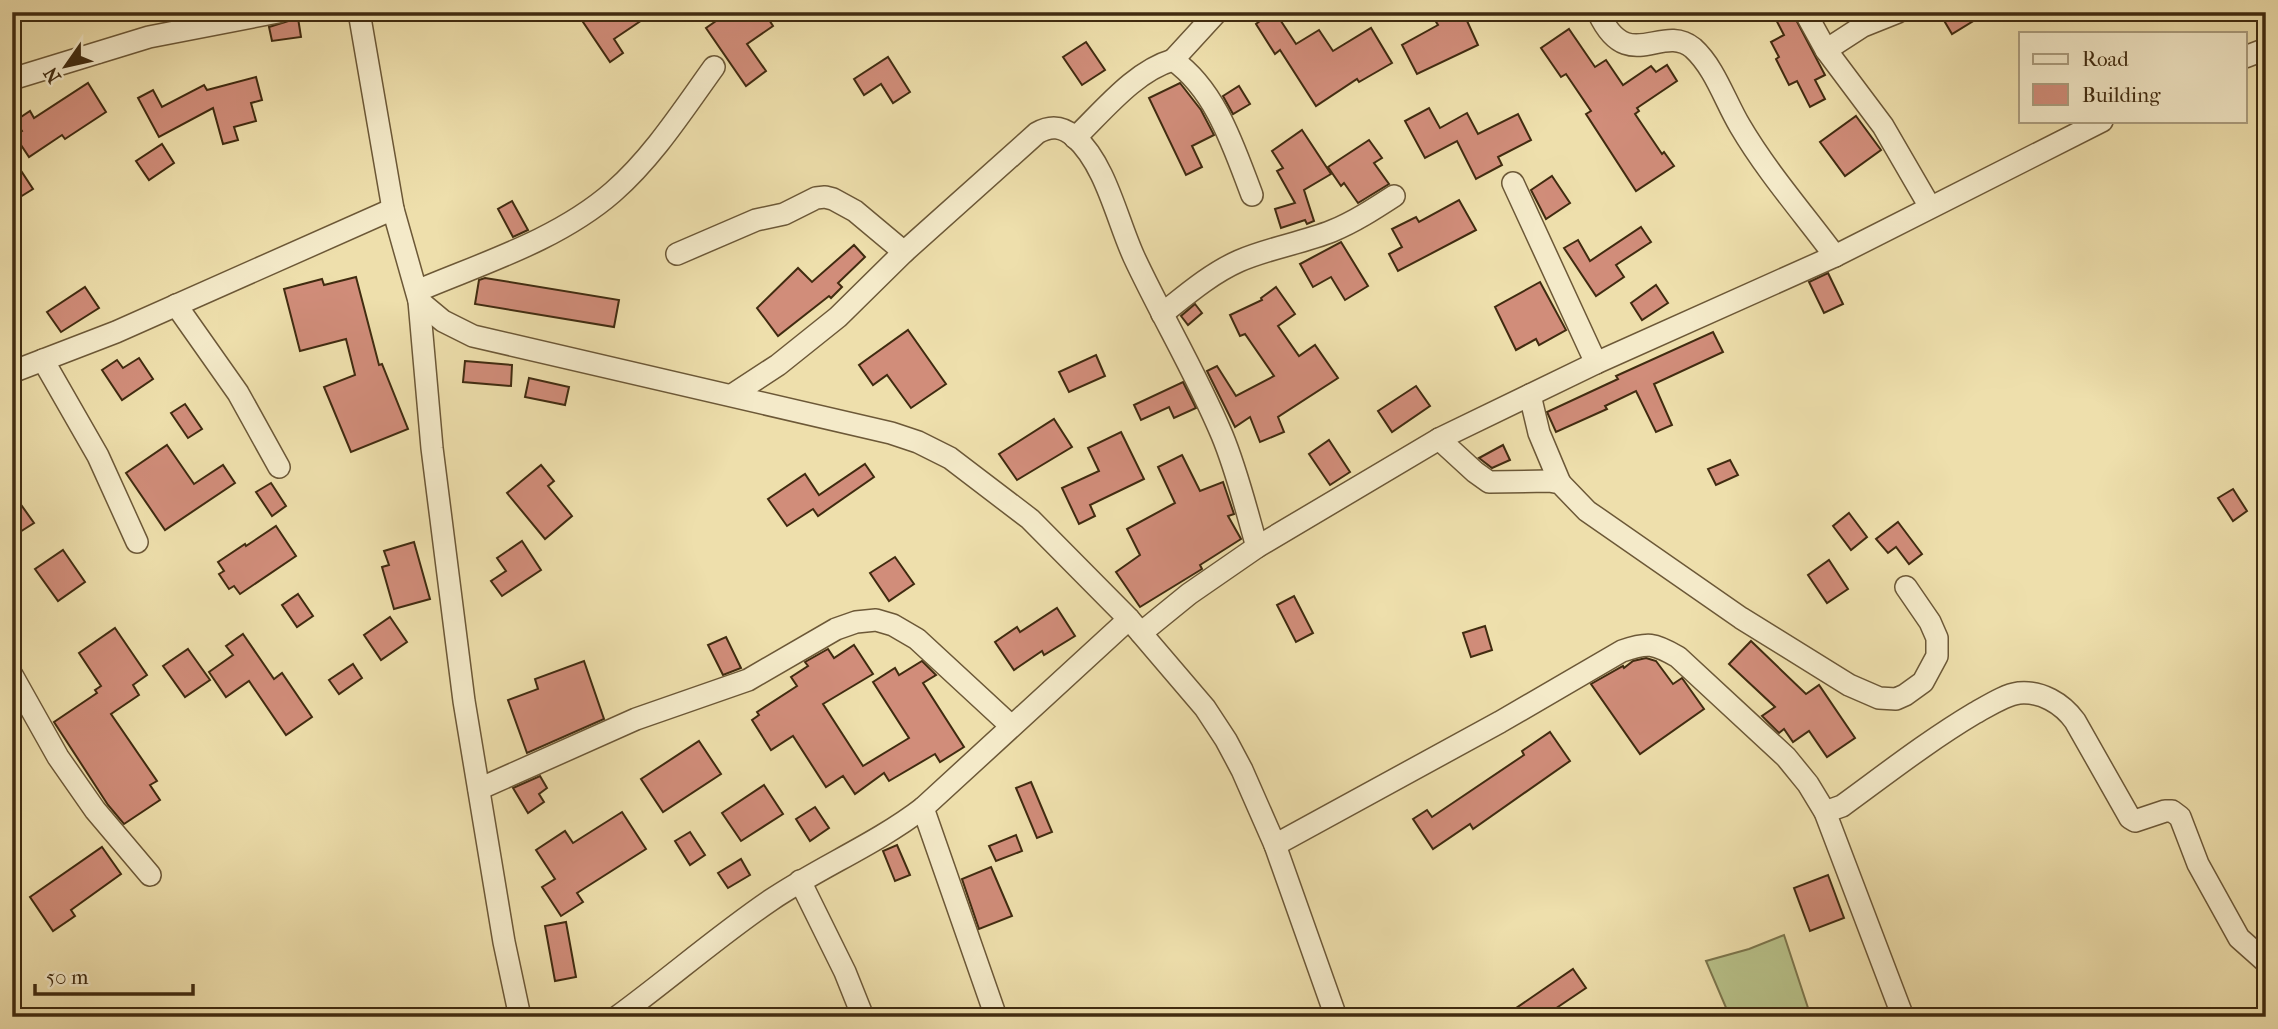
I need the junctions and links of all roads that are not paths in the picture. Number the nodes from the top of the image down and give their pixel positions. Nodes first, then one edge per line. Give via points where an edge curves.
1 (278, 12) edge
2 (359, 12) edge
3 (1217, 12) edge
4 (1598, 12) edge
5 (1805, 12) edge
6 (1898, 12) edge
7 (2266, 49) edge
8 (1826, 50) junction
9 (2246, 57) edge
10 (1173, 60) junction
11 (714, 67) dead end
12 (12, 79) edge
13 (2100, 122) edge
14 (1075, 138) junction
15 (1513, 183) dead end
16 (1252, 195) dead end
17 (1394, 197) dead end
18 (1930, 207) junction
19 (393, 209) junction
20 (904, 252) junction
21 (677, 254) dead end
22 (1835, 256) junction
23 (418, 296) junction
24 (176, 305) junction
25 (1162, 314) junction
26 (43, 360) junction
27 (1596, 363) junction
28 (12, 372) edge
29 (732, 395) junction
30 (1530, 395) junction
31 (1439, 439) junction
32 (279, 467) dead end
33 (1560, 483) junction
34 (137, 542) dead end
35 (1257, 547) junction
36 (1906, 587) dead end
37 (1135, 626) junction
38 (12, 675) edge
39 (1010, 725) junction
40 (479, 789) junction
41 (923, 808) junction
42 (1825, 813) junction
43 (1275, 845) junction
44 (150, 875) dead end
45 (800, 881) junction
46 (2266, 962) edge
47 (520, 1017) edge
48 (617, 1017) edge
49 (863, 1017) edge
50 (996, 1017) edge
51 (1336, 1017) edge
52 (1903, 1017) edge

1 - 12 street via 149,37
2 - 19 street
3 - 10 street
4 - 22 street via 1619,41 1640,46 1675,41 1693,49 1755,150
5 - 8 street
6 - 8 street via 1863,26
7 - 9 street
8 - 18 street via 1883,125
10 - 14 street via 1159,64 1133,84
10 - 16 street via 1195,79 1214,110
11 - 23 street via 614,192 553,232
13 - 18 street
14 - 20 street via 1062,128 1037,133
14 - 25 street via 1097,169
15 - 27 street
17 - 25 street via 1333,231 1237,262
18 - 22 street
19 - 23 street
19 - 24 street
20 - 21 street via 855,211 825,197
20 - 29 street via 808,342
22 - 27 street
23 - 29 street via 443,321 473,336
23 - 40 street via 445,566
24 - 26 street
24 - 32 street via 238,393
25 - 35 street via 1222,436
26 - 28 street
26 - 34 street via 98,456
27 - 30 street
29 - 37 street via 891,433 950,458 1030,519
30 - 31 street
30 - 33 street via 1539,433
31 - 33 street via 1489,482
31 - 35 street
33 - 36 street via 1587,511 1741,618 1849,685 1879,698 1896,699 1923,682 1937,656 1937,638 1930,622
35 - 37 street
37 - 39 street
37 - 43 street via 1205,708 1226,740
38 - 44 street via 58,757
39 - 40 street via 917,639 876,620 856,622 748,680 636,719
39 - 41 street
40 - 47 street
41 - 45 street
41 - 50 street
42 - 43 street via 1786,757 1678,656 1643,644 1622,651
42 - 46 street via 1998,700 2021,693 2048,698 2075,721 2130,818 2135,821 2165,811 2180,817 2198,864 2239,938
42 - 52 street
43 - 51 street
45 - 48 street
45 - 49 street

